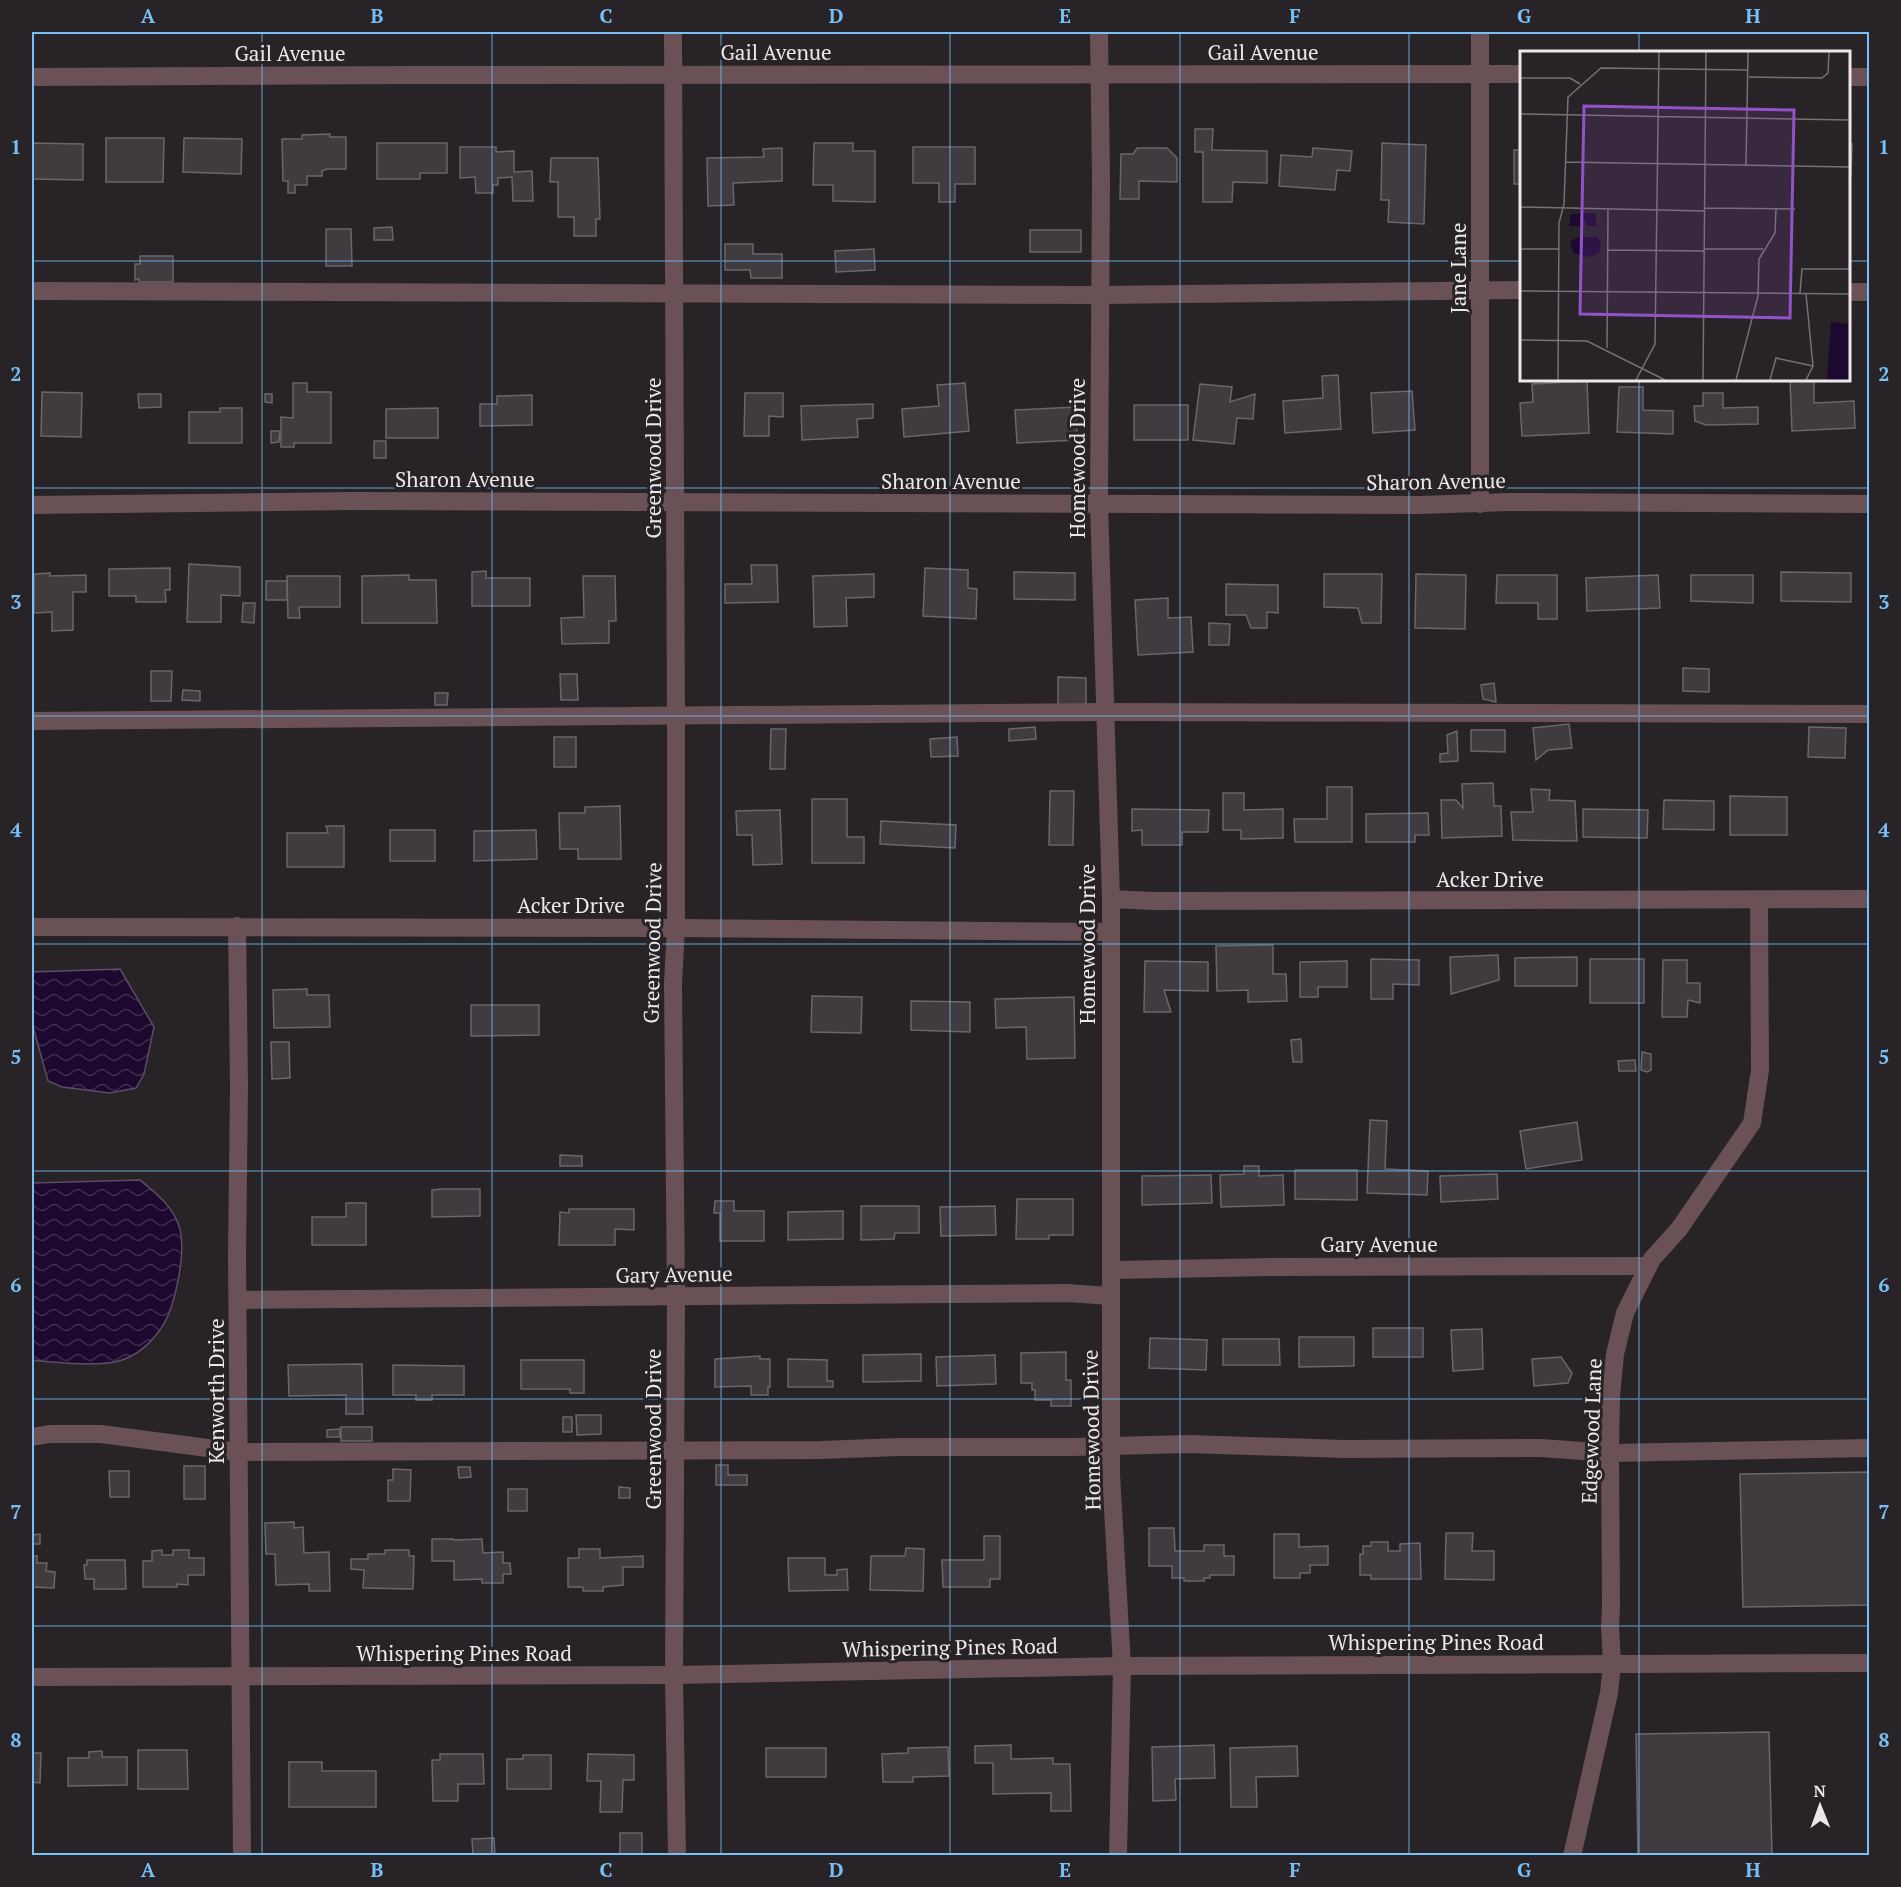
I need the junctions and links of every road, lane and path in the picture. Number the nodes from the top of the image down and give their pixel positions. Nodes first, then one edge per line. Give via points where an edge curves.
1 (673, 32) edge
2 (1099, 32) edge
3 (1480, 32) edge
4 (1099, 74) junction
5 (1479, 74) junction
6 (1520, 74) edge
7 (673, 76) junction
8 (1850, 77) edge
9 (1869, 77) edge
10 (32, 78) edge
11 (1480, 290) junction
12 (1520, 290) edge
13 (32, 291) edge
14 (674, 292) junction
15 (1850, 292) edge
16 (1869, 292) edge
17 (1100, 295) junction
18 (675, 502) junction
19 (1099, 504) junction
20 (1480, 504) junction
21 (1869, 504) edge
22 (32, 505) edge
23 (1105, 712) junction
24 (1869, 714) edge
25 (676, 717) junction
26 (32, 721) edge
27 (1111, 899) junction
28 (1869, 899) edge
29 (1759, 901) junction
30 (237, 926) junction
31 (32, 927) edge
32 (676, 928) junction
33 (1110, 932) junction
34 (1648, 1266) junction
35 (1111, 1270) junction
36 (676, 1296) junction
37 (1111, 1296) junction
38 (238, 1300) junction
39 (32, 1437) edge
40 (1111, 1447) junction
41 (1869, 1448) edge
42 (238, 1452) junction
43 (675, 1452) junction
44 (1610, 1453) junction
45 (1869, 1663) edge
46 (1612, 1664) junction
47 (1122, 1666) junction
48 (240, 1675) junction
49 (674, 1676) junction
50 (32, 1677) edge
51 (242, 1856) edge
52 (677, 1856) edge
53 (1118, 1856) edge
54 (1572, 1856) edge

1 - 7 street, Greenwood Drive
2 - 4 street, Homewood Drive
3 - 5 street, Jane Lane
4 - 5 street, Gail Avenue
4 - 7 street, Gail Avenue
4 - 17 street, Homewood Drive
5 - 6 street, Gail Avenue
5 - 11 street, Jane Lane
7 - 10 street, Gail Avenue
7 - 14 street, Greenwood Drive
8 - 9 street
11 - 12 street
11 - 17 street
11 - 20 street, Jane Lane
13 - 14 street
14 - 17 street
14 - 18 street, Greenwood Drive
15 - 16 street
17 - 19 street, Homewood Drive
18 - 19 street, Sharon Avenue
18 - 22 street, Sharon Avenue
18 - 25 street, Greenwood Drive
19 - 20 street, Sharon Avenue
19 - 23 street, Homewood Drive
20 - 21 street, Sharon Avenue
23 - 24 street
23 - 25 street
23 - 27 street, Homewood Drive
25 - 26 street
25 - 32 street, Greenwood Drive
27 - 29 street, Acker Drive
27 - 33 street, Homewood Drive
28 - 29 street, Acker Drive
29 - 34 street, Edgewood Lane via 1760,1070 1752,1123 1679,1229
30 - 31 street, Acker Drive
30 - 32 street, Acker Drive
30 - 38 street, Kenworth Drive
32 - 33 street, Acker Drive
32 - 36 street, Greenwood Drive
33 - 35 street, Homewood Drive
34 - 35 street, Gary Avenue
34 - 44 street, Edgewood Lane via 1624,1313 1615,1354
35 - 37 street, Homewood Drive
36 - 37 street, Gary Avenue
36 - 38 street, Gary Avenue
36 - 43 street, Greenwood Drive
37 - 40 street, Homewood Drive
38 - 42 street, Kenworth Drive
39 - 42 street via 100,1434
40 - 43 street
40 - 44 street via 1189,1444 1344,1449 1542,1448
40 - 47 street, Homewood Drive
41 - 44 street
42 - 43 street
42 - 48 street, Kenworth Drive
43 - 49 street, Greenwood Drive
44 - 46 street, Edgewood Lane
45 - 46 street, Whispering Pines Road
46 - 47 street, Whispering Pines Road
46 - 54 street, Edgewood Lane
47 - 49 street, Whispering Pines Road
47 - 53 street, Homewood Drive
48 - 49 street, Whispering Pines Road
48 - 50 street, Whispering Pines Road
48 - 51 street, Kenworth Drive
49 - 52 street, Greenwood Drive

